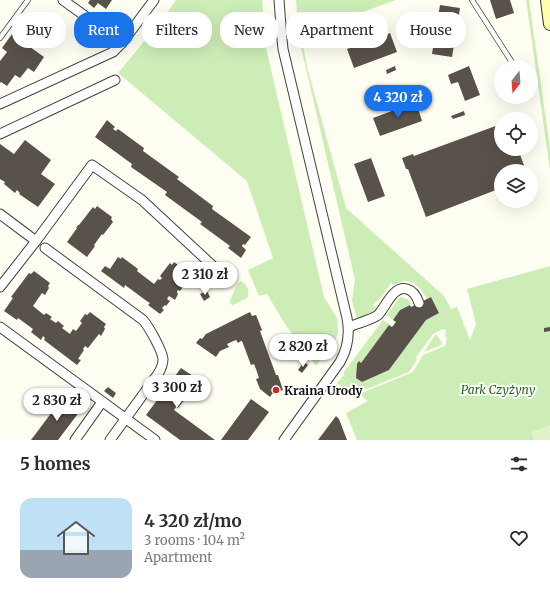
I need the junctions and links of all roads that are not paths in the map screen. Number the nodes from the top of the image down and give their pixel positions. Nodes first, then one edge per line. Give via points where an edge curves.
1 (28, 0) edge
2 (63, 0) edge
3 (154, 0) edge
4 (279, 0) edge
5 (472, 0) edge
6 (547, 0) edge
7 (19, 12) edge
8 (79, 12) edge
9 (12, 22) edge
10 (550, 24) edge
11 (134, 27) edge
12 (0, 38) edge
13 (117, 48) edge
14 (511, 60) edge
15 (115, 80) dead end
16 (0, 104) edge
17 (0, 134) edge
18 (0, 214) edge
19 (36, 241) junction
20 (44, 248) dead end
21 (228, 280) dead end
22 (0, 287) edge
23 (419, 303) dead end
24 (348, 322) junction
25 (0, 328) edge
26 (102, 402) junction
27 (125, 419) junction
28 (75, 440) edge
29 (110, 440) edge
30 (155, 440) edge
31 (284, 440) edge

1 - 7 lane
2 - 8 street
3 - 11 street
4 - 24 street via 285,58
5 - 14 lane
6 - 10 main road
9 - 12 lane
13 - 16 street
15 - 17 street
18 - 19 street
19 - 21 street via 92,165 142,200
19 - 22 street
20 - 27 street via 143,320 159,348 163,358 162,368
23 - 24 street via 411,291 399,289 377,316
24 - 31 street via 348,345 344,356
25 - 26 street
26 - 27 street
26 - 28 street
27 - 29 street
27 - 30 street

